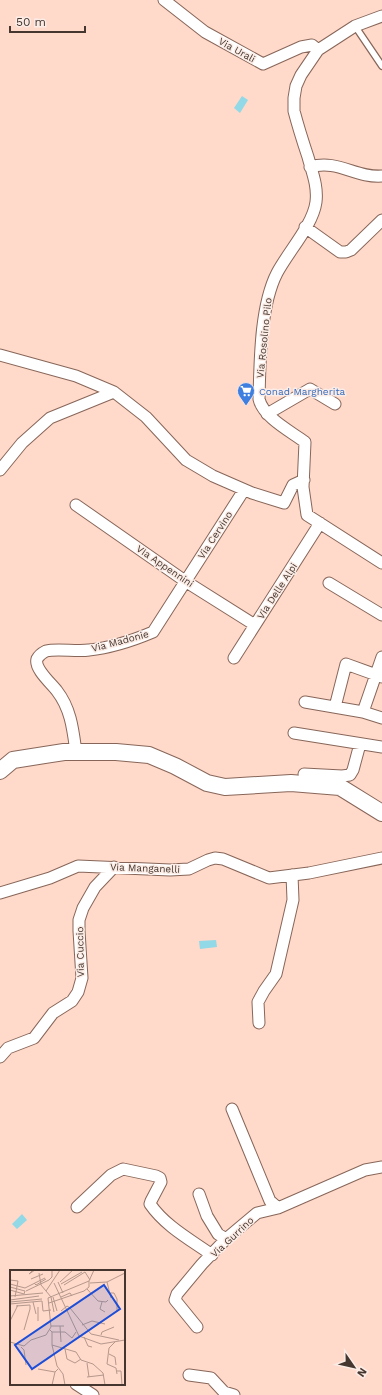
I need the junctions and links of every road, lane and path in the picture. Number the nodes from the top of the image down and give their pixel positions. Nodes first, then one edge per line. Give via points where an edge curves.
1 (164, 0) edge
2 (382, 16) edge
3 (355, 26) junction
4 (318, 50) junction
5 (382, 66) edge
6 (310, 167) junction
7 (382, 176) edge
8 (382, 220) edge
9 (305, 227) junction
10 (0, 355) edge
11 (114, 392) junction
12 (335, 404) dead end
13 (267, 414) junction
14 (0, 470) edge
15 (304, 480) junction
16 (244, 490) junction
17 (76, 505) dead end
18 (320, 523) junction
19 (382, 563) edge
20 (185, 581) junction
21 (329, 583) dead end
22 (382, 615) edge
23 (255, 625) junction
24 (382, 657) edge
25 (234, 658) dead end
26 (379, 676) edge
27 (305, 702) dead end
28 (335, 707) junction
29 (363, 712) junction
30 (382, 718) edge
31 (294, 733) dead end
32 (360, 744) junction
33 (382, 747) edge
34 (76, 752) junction
35 (0, 771) edge
36 (304, 774) dead end
37 (382, 813) edge
38 (382, 858) edge
39 (114, 867) junction
40 (292, 875) junction
41 (0, 893) edge
42 (259, 1023) dead end
43 (0, 1056) edge
44 (232, 1109) dead end
45 (382, 1167) edge
46 (199, 1194) dead end
47 (77, 1207) dead end
48 (278, 1208) junction
49 (226, 1240) junction
50 (212, 1255) junction
51 (197, 1327) dead end
52 (189, 1375) dead end
53 (78, 1385) edge
54 (93, 1395) edge
55 (234, 1395) edge

1 - 4 street, Via Urali via 205,32 263,64 301,47 312,45
2 - 3 street, Via Rosolino Pilo
3 - 4 street, Via Rosolino Pilo
3 - 5 lane
4 - 6 street, Via Rosolino Pilo via 301,75 294,98 294,111
6 - 7 street via 320,164 334,165 361,174
6 - 9 street, Via Rosolino Pilo via 317,188 316,203
8 - 9 street via 346,252 340,252
9 - 13 street, Via Rosolino Pilo via 276,274 268,299 260,359 260,399
10 - 11 street via 76,376
11 - 14 street via 50,418 22,443
11 - 16 street via 146,417 186,460
12 - 13 street via 310,389
13 - 15 street via 305,442
15 - 16 street via 293,485 284,503
15 - 18 street via 307,515
16 - 20 street, Via Cervino
17 - 20 street, VIa Appennini
18 - 19 street
18 - 23 street, Via Delle Alpi
20 - 23 street, VIa Appennini
20 - 34 street, Via Madonie via 153,632 101,649 47,651 40,654 36,661 37,665 67,705
21 - 22 street
23 - 25 street, Via Delle Alpi
24 - 26 street
26 - 28 street via 346,664
26 - 29 street
27 - 28 street
28 - 29 street
29 - 30 street
31 - 32 street
32 - 33 street
32 - 36 street via 350,775
34 - 35 street via 12,760
34 - 37 street via 149,755 206,783 225,787 291,783 340,788
38 - 40 street, Via Manganelli
39 - 40 street, Via Manganelli via 189,869 215,858 269,878
39 - 41 street, Via Manganelli via 78,866 50,878
39 - 43 street, Via Cuccio via 95,887 79,920 82,978 78,992 72,1001 53,1013 34,1038 8,1048
40 - 42 street via 293,900 276,974 258,1002
44 - 48 street via 270,1201
45 - 48 street, Via Gurrino via 365,1170
46 - 49 street via 207,1216 218,1234
47 - 50 street via 111,1175 123,1169 156,1176 161,1182 150,1204 176,1229
48 - 49 street, Via Gurrino via 257,1213
49 - 50 street, Via Gurrino
50 - 51 street, Via Gurrino via 177,1294 175,1300
52 - 55 street via 211,1378 224,1392
53 - 54 street

